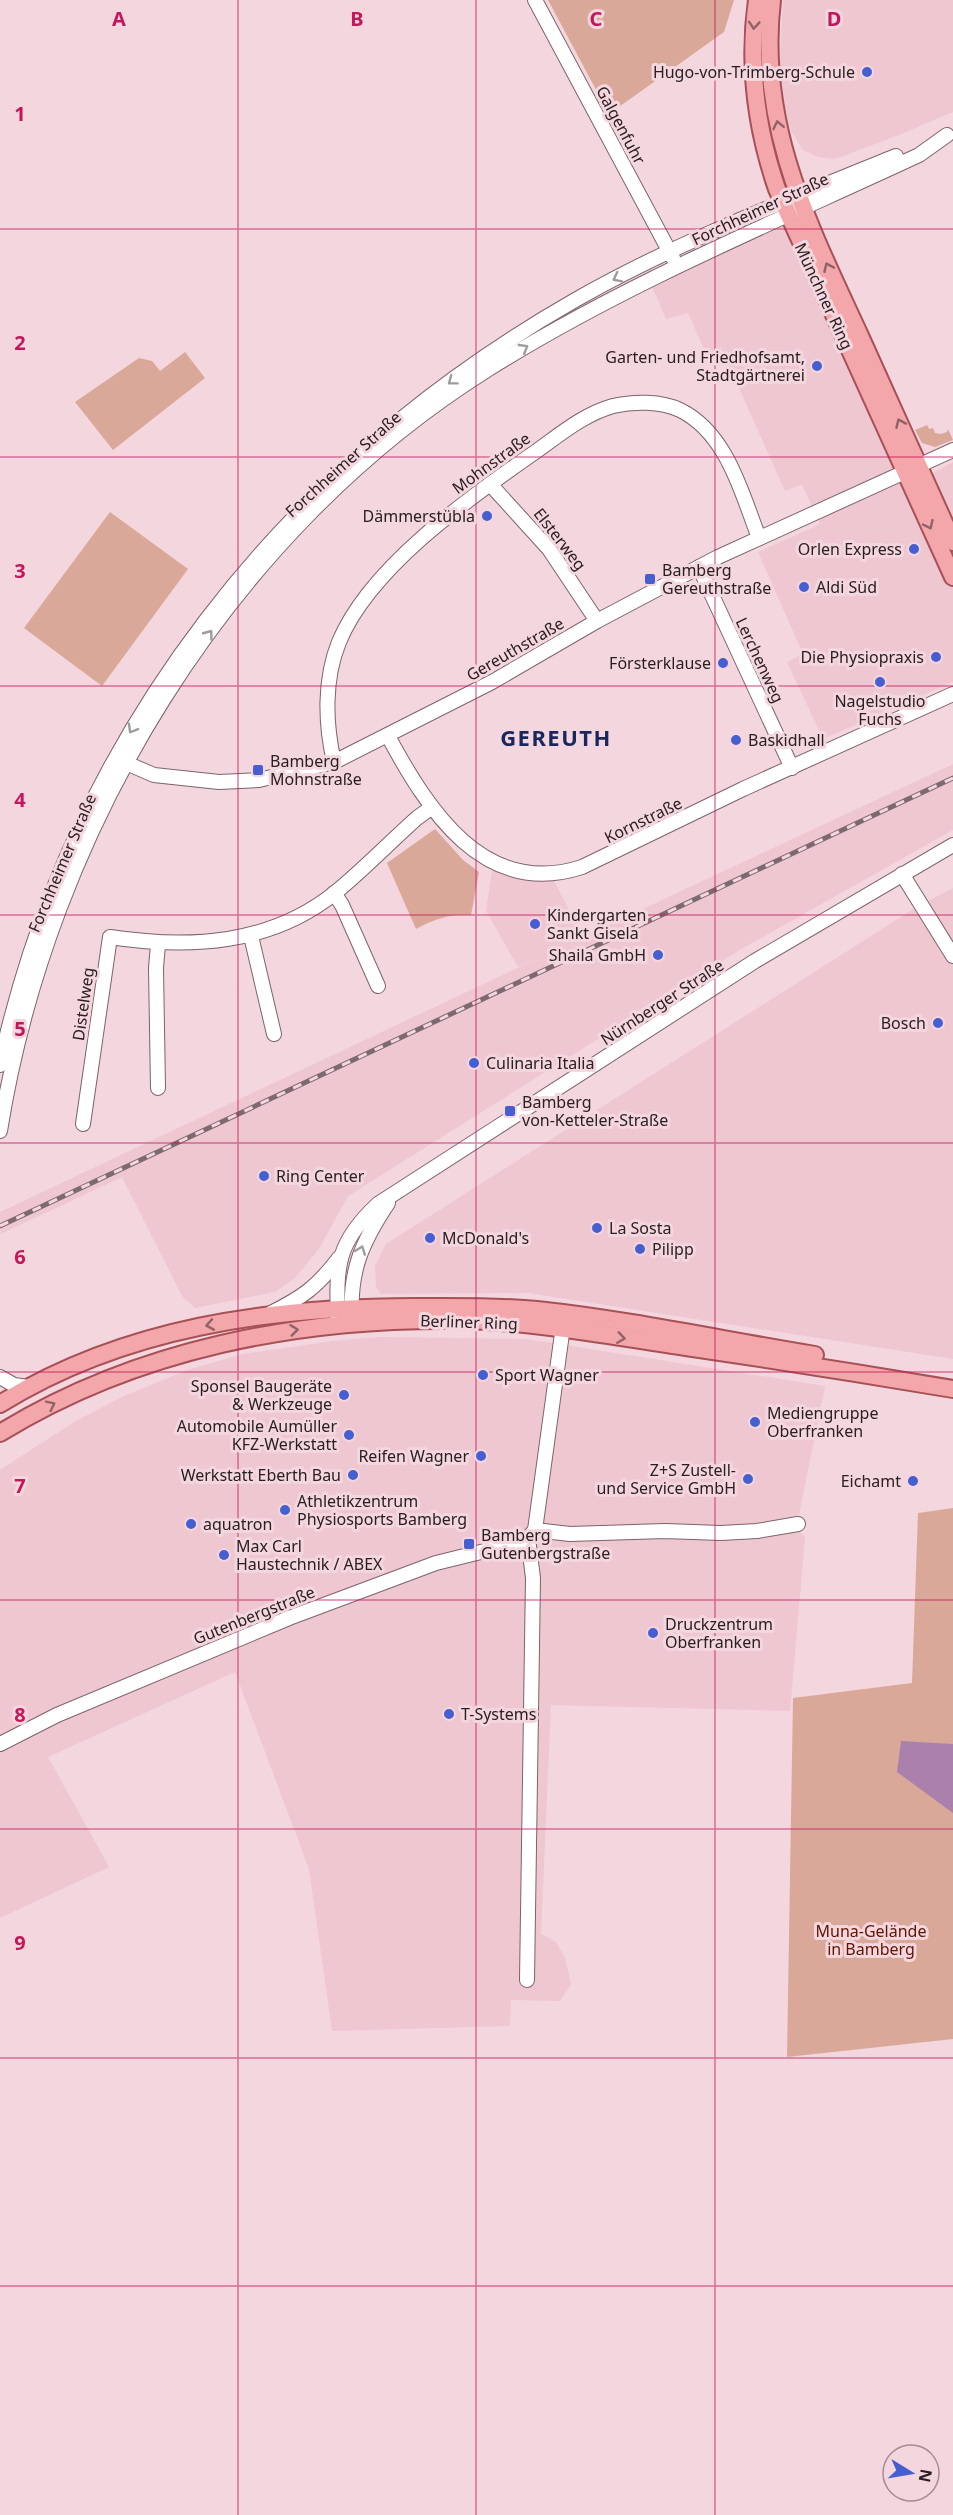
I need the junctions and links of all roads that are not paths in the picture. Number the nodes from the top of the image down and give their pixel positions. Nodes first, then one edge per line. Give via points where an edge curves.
1 (536, 0) edge
2 (757, 0) edge
3 (772, 0) edge
4 (950, 133) edge
5 (801, 200) junction
6 (784, 208) junction
7 (669, 252) junction
8 (676, 265) junction
9 (953, 450) edge
10 (912, 470) junction
11 (490, 484) junction
12 (759, 538) junction
13 (953, 542) edge
14 (699, 567) junction
15 (953, 577) edge
16 (597, 621) junction
17 (953, 694) edge
18 (388, 736) junction
19 (334, 762) junction
20 (126, 763) junction
21 (792, 768) junction
22 (432, 807) junction
23 (953, 845) edge
24 (902, 874) junction
25 (334, 894) junction
26 (251, 936) junction
27 (158, 944) junction
28 (953, 956) edge
29 (378, 986) dead end
30 (274, 1034) dead end
31 (0, 1065) edge
32 (158, 1088) dead end
33 (83, 1124) dead end
34 (0, 1131) edge
35 (393, 1195) junction
36 (340, 1257) junction
37 (268, 1315) junction
38 (345, 1316) junction
39 (564, 1322) junction
40 (0, 1377) edge
41 (953, 1377) edge
42 (28, 1387) junction
43 (953, 1389) edge
44 (0, 1404) edge
45 (0, 1421) edge
46 (19, 1421) junction
47 (0, 1432) edge
48 (798, 1524) dead end
49 (532, 1534) junction
50 (0, 1744) edge
51 (527, 1980) dead end

1 - 7 street, Galgenfuhr
2 -> 6 main road, Münchner Ring via 753,51 756,98 763,142
5 -> 3 main road, Münchner Ring via 784,152 771,88 768,50
4 - 5 street, Forchheimer Straße via 919,154
5 - 6 street, Forchheimer Straße
10 -> 5 main road, Münchner Ring
6 - 7 street, Forchheimer Straße
6 - 8 street, Forchheimer Straße
6 - 10 main road, Münchner Ring
7 - 8 street, Galgenfuhr
7 -> 31 street, Forchheimer Straße via 576,300 476,362 354,459 243,572 155,691 98,792 40,926
20 -> 8 street, Forchheimer Straße via 163,698 226,613 278,549 331,493 390,441 484,371
9 - 10 street, Gereuthstraße
10 - 12 street, Gereuthstraße
10 - 13 main road, Münchner Ring
10 -> 15 main road, Münchner Ring
11 - 12 street, Mohnstraße via 576,422 613,407 655,403 680,410 716,441 732,468
11 - 16 street, Elsterweg via 549,549
11 - 19 street, Mohnstraße via 426,534 373,589 353,617 340,641 328,691
12 - 14 street, Gereuthstraße
14 - 16 street, Gereuthstraße
14 - 21 street, Lerchenweg
16 - 18 street, Gereuthstraße
17 - 21 street, Kornstraße
18 - 19 street, Gereuthstraße
18 - 22 street, Kornstraße via 408,774
19 - 20 street, Gereuthstraße via 259,780 219,782 154,775
20 - 34 street, Forchheimer Straße via 90,834 48,936 18,1040
21 - 22 street, Kornstraße via 582,867 560,873 534,873 495,864 461,840
22 - 25 street, Distelweg
23 - 24 street, Nürnberger Straße
24 - 28 street
24 - 35 street, Nürnberger Straße via 755,961
25 - 26 street, Distelweg via 294,918
25 - 29 street
26 - 27 street, Distelweg via 206,943
26 - 30 street
27 - 32 street
27 - 33 street, Distelweg via 110,937
35 - 36 street, Nürnberger Straße via 365,1216
38 -> 35 street, Nürnberger Straße via 361,1247
36 - 37 street via 318,1285
36 - 38 street, Nürnberger Straße
37 - 38 main road, Berliner Ring
37 -> 42 main road, Berliner Ring via 160,1335
38 - 39 main road, Berliner Ring
46 -> 38 main road, Berliner Ring via 89,1387 169,1357
39 - 41 main road, Berliner Ring
39 -> 43 main road, Berliner Ring
39 - 49 street
40 - 42 street
42 - 44 main road, Berliner Ring
45 - 46 street
46 - 47 main road, Berliner Ring
48 - 49 street, Gutenbergstraße via 729,1533
49 - 50 street, Gutenbergstraße via 513,1544 436,1563 360,1590 57,1715
49 - 51 street

